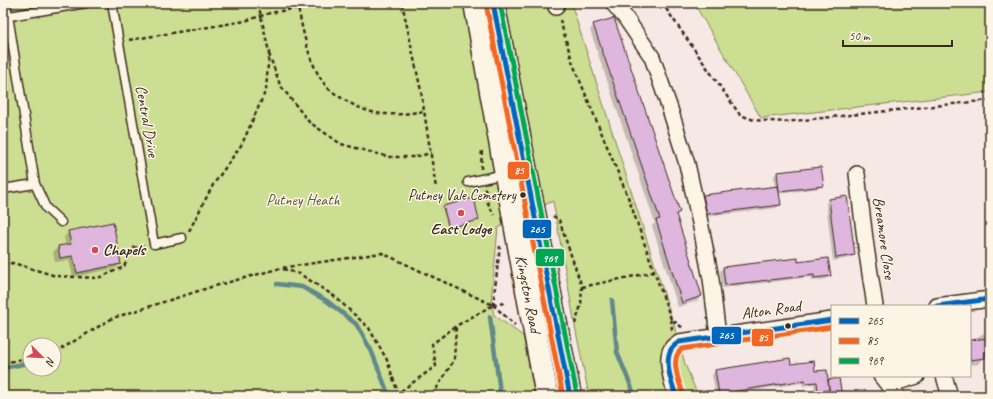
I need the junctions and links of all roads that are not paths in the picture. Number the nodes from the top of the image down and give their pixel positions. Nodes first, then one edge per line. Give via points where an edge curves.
1 (6, 3) edge
2 (86, 3) edge
3 (112, 3) edge
4 (475, 3) edge
5 (493, 3) edge
6 (613, 3) edge
7 (5, 16) edge
8 (505, 174) junction
9 (857, 174) dead end
10 (468, 182) dead end
11 (35, 184) junction
12 (3, 189) edge
13 (61, 222) dead end
14 (184, 237) road end
15 (990, 299) edge
16 (875, 305) edge
17 (945, 305) edge
18 (831, 320) edge
19 (718, 336) junction
20 (915, 377) edge
21 (944, 377) edge
22 (891, 390) edge
23 (547, 396) edge
24 (570, 396) edge
25 (676, 396) edge
26 (950, 396) edge

1 - 7 lane
2 - 7 lane
3 - 14 lane, Central Drive via 154,244
4 - 8 highway, Kingston Road
5 - 24 highway, Kingston Road
6 - 19 street via 652,57 672,116 687,164 701,227
7 - 11 lane
8 - 10 lane
8 - 23 highway, Kingston Road
9 - 16 street, Breamore Close
11 - 12 lane
11 - 13 lane via 46,208
15 - 17 street
18 - 19 street, Alton Road
19 - 25 street, Alton Road via 679,342 672,347 669,365
20 - 22 street
21 - 26 street

